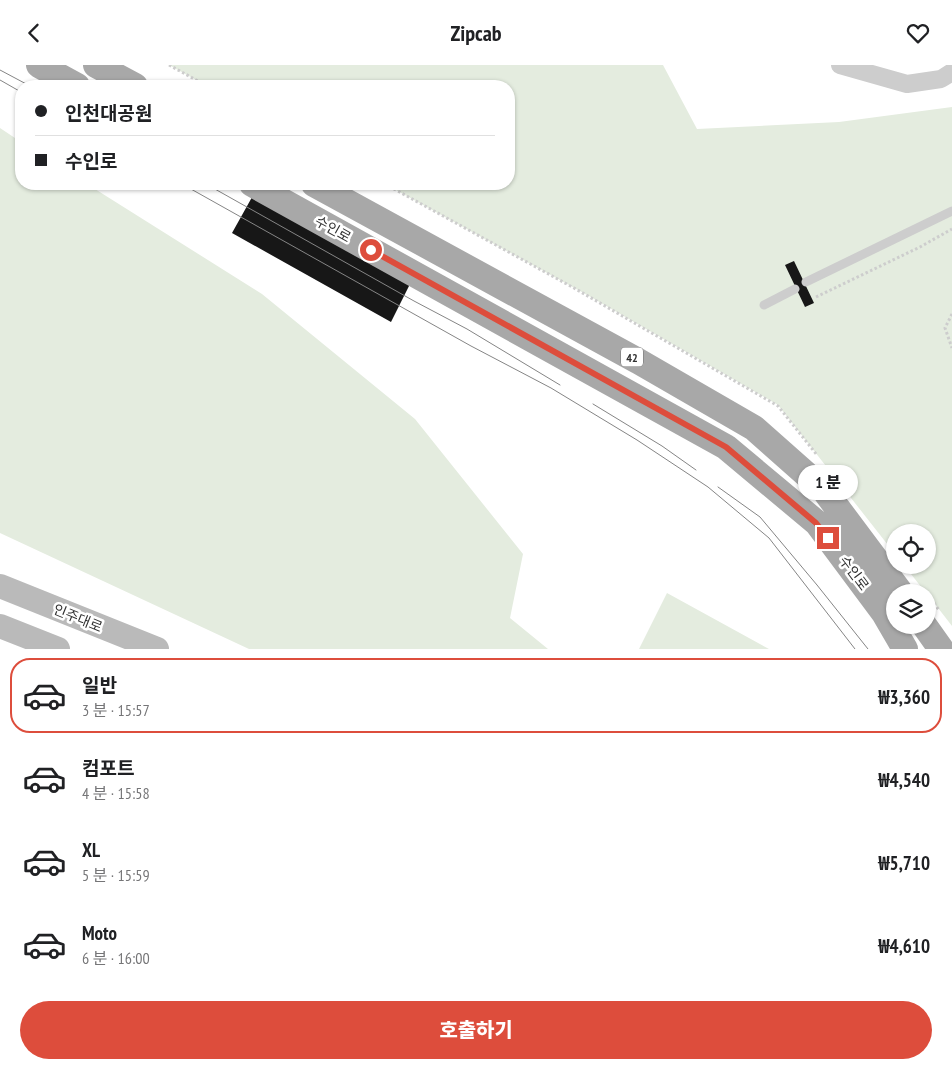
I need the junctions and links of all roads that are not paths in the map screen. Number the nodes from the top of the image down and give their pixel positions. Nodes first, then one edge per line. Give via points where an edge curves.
1 (39, 65) edge
2 (96, 65) edge
3 (840, 65) edge
4 (952, 72) edge
5 (66, 80) edge
6 (124, 80) edge
7 (263, 190) edge
8 (325, 190) edge
9 (952, 211) edge
10 (806, 282) dead end
11 (795, 289) dead end
12 (764, 305) dead end
13 (894, 584) edge
14 (0, 586) edge
15 (0, 626) edge
16 (930, 634) edge
17 (58, 649) edge
18 (156, 649) edge
19 (905, 649) edge
20 (941, 649) edge

1 - 5 main road
2 - 6 main road
3 - 4 street via 907,85 941,79
7 - 19 main road, 수인로 / 42 via 726,447 816,523 884,613
8 - 13 main road, 수인로 / 42 via 754,428 824,490
9 - 10 lane
11 - 12 lane
14 - 18 main road, 인주대로
15 - 17 main road
16 - 20 main road

